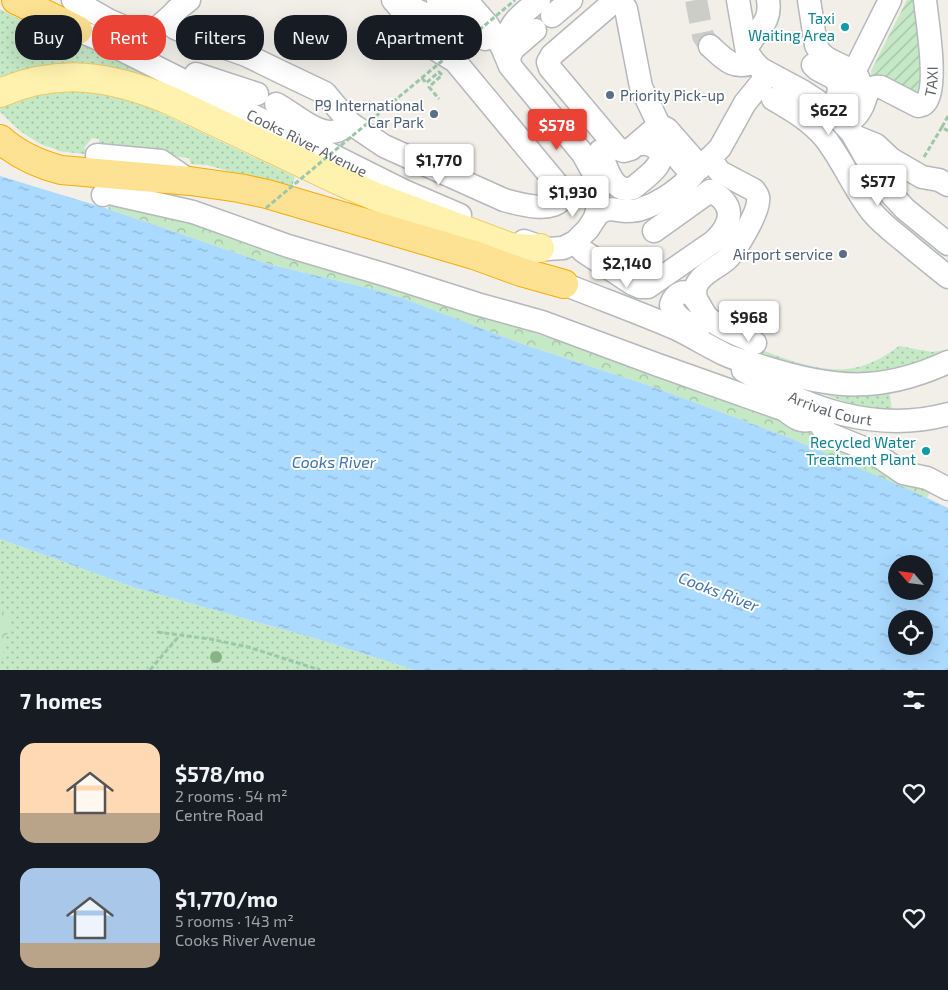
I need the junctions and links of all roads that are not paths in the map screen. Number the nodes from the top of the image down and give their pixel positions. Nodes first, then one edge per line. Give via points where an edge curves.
1 (16, 0) edge
2 (35, 0) edge
3 (393, 0) edge
4 (405, 0) edge
5 (425, 0) edge
6 (483, 0) edge
7 (571, 0) edge
8 (738, 0) edge
9 (768, 0) edge
10 (800, 0) edge
11 (809, 0) edge
12 (890, 0) edge
13 (924, 0) edge
14 (551, 6) edge
15 (181, 7) edge
16 (78, 12) edge
17 (427, 15) tunnel mouth
18 (451, 15) tunnel mouth
19 (482, 23) tunnel mouth
20 (92, 26) edge
21 (532, 27) tunnel mouth
22 (710, 46) tunnel mouth
23 (482, 50) tunnel mouth
24 (508, 56) junction
25 (815, 56) junction
26 (142, 60) edge
27 (160, 60) edge
28 (754, 60) junction
29 (854, 72) junction
30 (802, 91) junction
31 (0, 93) edge
32 (773, 99) dead end
33 (541, 102) junction
34 (350, 123) junction
35 (846, 123) junction
36 (659, 125) junction
37 (820, 132) junction
38 (246, 136) junction
39 (0, 138) edge
40 (635, 145) junction
41 (97, 155) dead end
42 (704, 175) junction
43 (190, 181) junction
44 (881, 181) junction
45 (944, 183) edge
46 (103, 195) dead end
47 (905, 209) junction
48 (595, 218) junction
49 (889, 229) junction
50 (948, 229) edge
51 (654, 231) dead end
52 (576, 242) junction
53 (714, 242) junction
54 (948, 244) edge
55 (543, 248) junction
56 (948, 277) edge
57 (564, 284) junction
58 (696, 300) junction
59 (675, 321) junction
60 (755, 343) dead end
61 (718, 351) junction
62 (948, 362) edge
63 (815, 412) junction
64 (948, 414) edge
65 (948, 489) edge

1 - 16 highway
2 - 16 street
3 - 34 street via 437,50 455,61 562,190 563,198 550,207 504,200 384,146
4 - 17 street
5 - 18 street
6 - 24 street
7 - 14 street
8 - 28 street
9 - 28 street via 769,11
10 - 25 street via 811,62
11 - 25 street
12 - 29 street
13 - 35 street, TAXI via 932,70 927,101 918,106 882,87 875,87 868,92 863,106
14 - 24 street via 519,18 509,33
15 - 16 street via 147,34
15 - 34 street via 170,20 176,28 246,55 325,93
16 - 20 street, Cooks River Avenue
19 - 24 street via 487,24
21 - 24 street
22 - 28 street via 734,64 746,65
23 - 24 street via 485,54
24 - 33 street
25 - 29 street via 819,51 827,59
25 - 30 street via 816,81 812,89
25 - 35 street via 838,82
26 - 55 street, Cooks River Avenue via 404,191
27 - 34 street via 265,102 283,115 326,132 337,131
28 - 30 street
28 - 42 street via 764,74 762,82 744,103
29 - 35 street via 845,104
30 - 35 street
31 - 38 main road via 47,78 94,78 150,92
32 - 37 street via 798,113
33 - 40 street via 583,126 598,148 610,176 620,188 628,190 658,166 661,158 649,144
33 - 48 street via 591,168 599,197
35 - 37 street
35 - 44 street
35 - 45 street via 891,159 922,177
36 - 40 street
36 - 40 street via 641,87 626,9 620,3 614,4 548,62 618,149 624,151
36 - 42 street via 667,129
37 - 49 street via 873,214
38 - 55 main road via 344,184 411,210 510,247
38 - 57 main road via 341,193 523,264
39 - 43 highway via 31,160 61,170
41 - 43 street via 161,161
42 - 48 street via 662,201 634,211 604,210
42 - 51 street
42 - 53 street via 728,206 729,216 724,230
42 - 58 street via 750,187 758,195 758,204 732,254 698,282
43 - 57 highway via 266,194
44 - 47 street
44 - 50 street
46 - 63 street via 106,192 118,194 193,212 288,246 542,322 785,410 798,420 808,421
47 - 49 street
47 - 54 street
48 - 52 street
49 - 56 street
52 - 53 street via 583,251 642,287 650,286
52 - 55 street via 563,248
53 - 59 street via 669,287 664,297
55 - 59 street, Cooks River Avenue via 564,256
57 - 59 street
58 - 59 street via 684,292 674,298 671,305
58 - 60 street via 714,322
59 - 61 street
61 - 62 street via 803,379 851,385 895,381
61 - 63 street, Arrival Court via 733,364
63 - 64 street, Arrival Court via 878,420 911,420
63 - 65 street via 829,434 870,451 903,473 927,478

